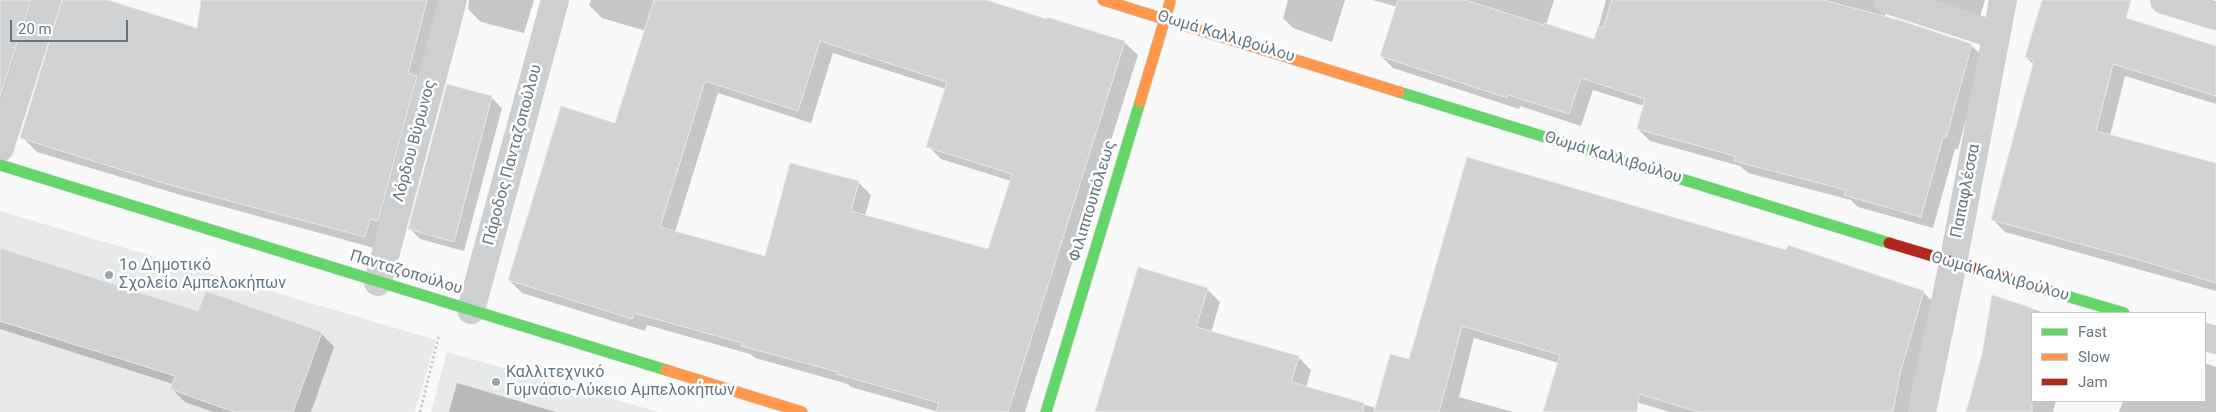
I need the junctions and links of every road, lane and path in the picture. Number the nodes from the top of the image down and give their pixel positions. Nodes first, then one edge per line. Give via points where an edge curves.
1 (47, 0) edge
2 (453, 0) edge
3 (555, 0) edge
4 (1103, 0) edge
5 (1171, 0) edge
6 (1888, 0) edge
7 (2003, 0) edge
8 (2164, 0) edge
9 (2216, 16) edge
10 (1165, 18) junction
11 (1996, 35) junction
12 (0, 148) edge
13 (0, 165) edge
14 (1953, 263) junction
15 (378, 282) junction
16 (459, 306) junction
17 (2121, 312) edge
18 (420, 412) edge
19 (802, 412) edge
20 (1046, 412) edge
21 (1922, 412) edge

1 - 12 street
2 - 15 street, Λόρδου Βύρωνος
3 - 16 street, Πάροδος Πανταζοπούλου
4 - 10 street, Θωμά Καλλιβούλου
5 - 10 street, Φιλιππουπόλεως
6 - 11 street
7 - 11 street, Παπαφλέσσα
8 - 9 street
10 - 14 street, Θωμά Καλλιβούλου
10 - 20 street, Φιλιππουπόλεως
11 - 14 street, Παπαφλέσσα
13 - 15 street, Πανταζοπούλου
14 - 17 street, Θωμά Καλλιβούλου
14 - 21 street, Παπαφλέσσα
15 - 16 street, Πανταζοπούλου
16 - 18 path
16 - 19 street, Πανταζοπούλου

